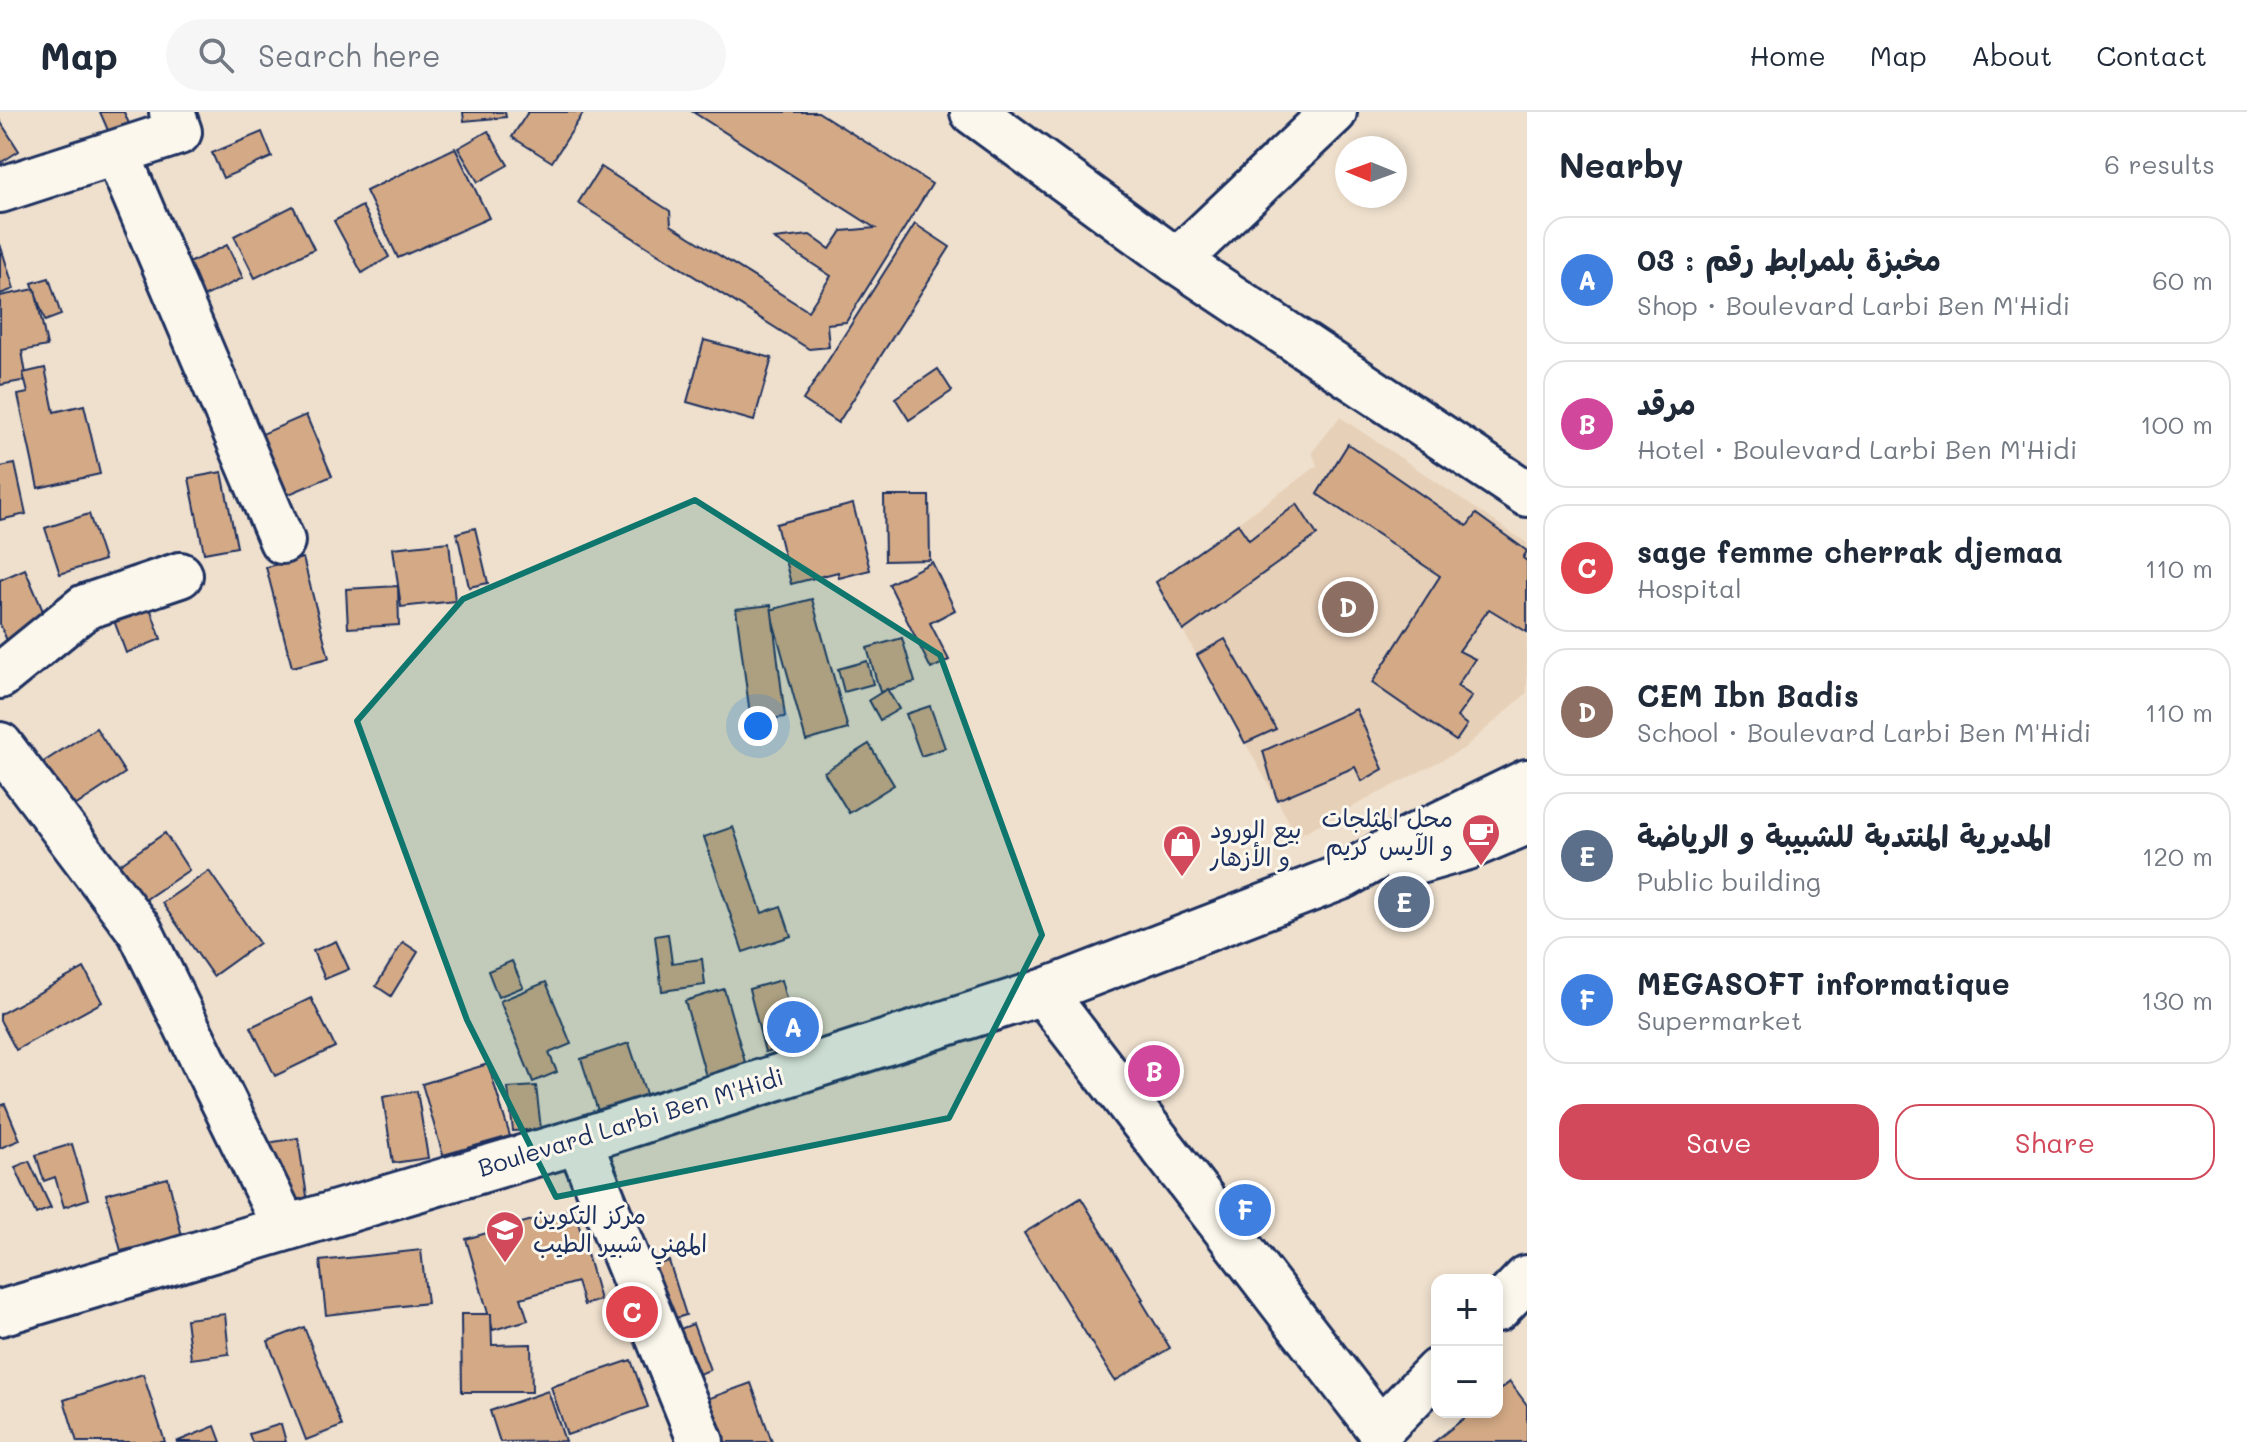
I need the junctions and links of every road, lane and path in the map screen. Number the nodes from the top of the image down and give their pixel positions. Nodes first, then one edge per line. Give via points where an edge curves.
1 (172, 112) edge
2 (973, 112) edge
3 (1334, 112) edge
4 (117, 153) junction
5 (0, 190) edge
6 (1177, 261) junction
7 (1527, 494) edge
8 (282, 541) dead end
9 (180, 575) dead end
10 (0, 676) edge
11 (0, 745) edge
12 (1527, 782) edge
13 (1527, 822) edge
14 (1344, 876) junction
15 (1043, 992) junction
16 (579, 1141) junction
17 (285, 1227) junction
18 (1527, 1278) edge
19 (1503, 1303) edge
20 (0, 1313) edge
21 (1431, 1378) edge
22 (1380, 1438) edge
23 (701, 1442) edge

1 - 4 street via 179,132
2 - 6 street
3 - 6 street
4 - 5 street
4 - 8 street
6 - 7 street
9 - 10 street via 85,607
11 - 17 street via 140,931
12 - 14 street, Boulevard Larbi Ben M'Hidi
13 - 14 street, Boulevard Larbi Ben M'Hidi via 1414,863
14 - 15 street, Boulevard Larbi Ben M'Hidi
15 - 16 street, Boulevard Larbi Ben M'Hidi
15 - 22 street
16 - 17 street, Boulevard Larbi Ben M'Hidi
16 - 23 street
17 - 20 street, Boulevard Larbi Ben M'Hidi
18 - 19 street
21 - 22 street

